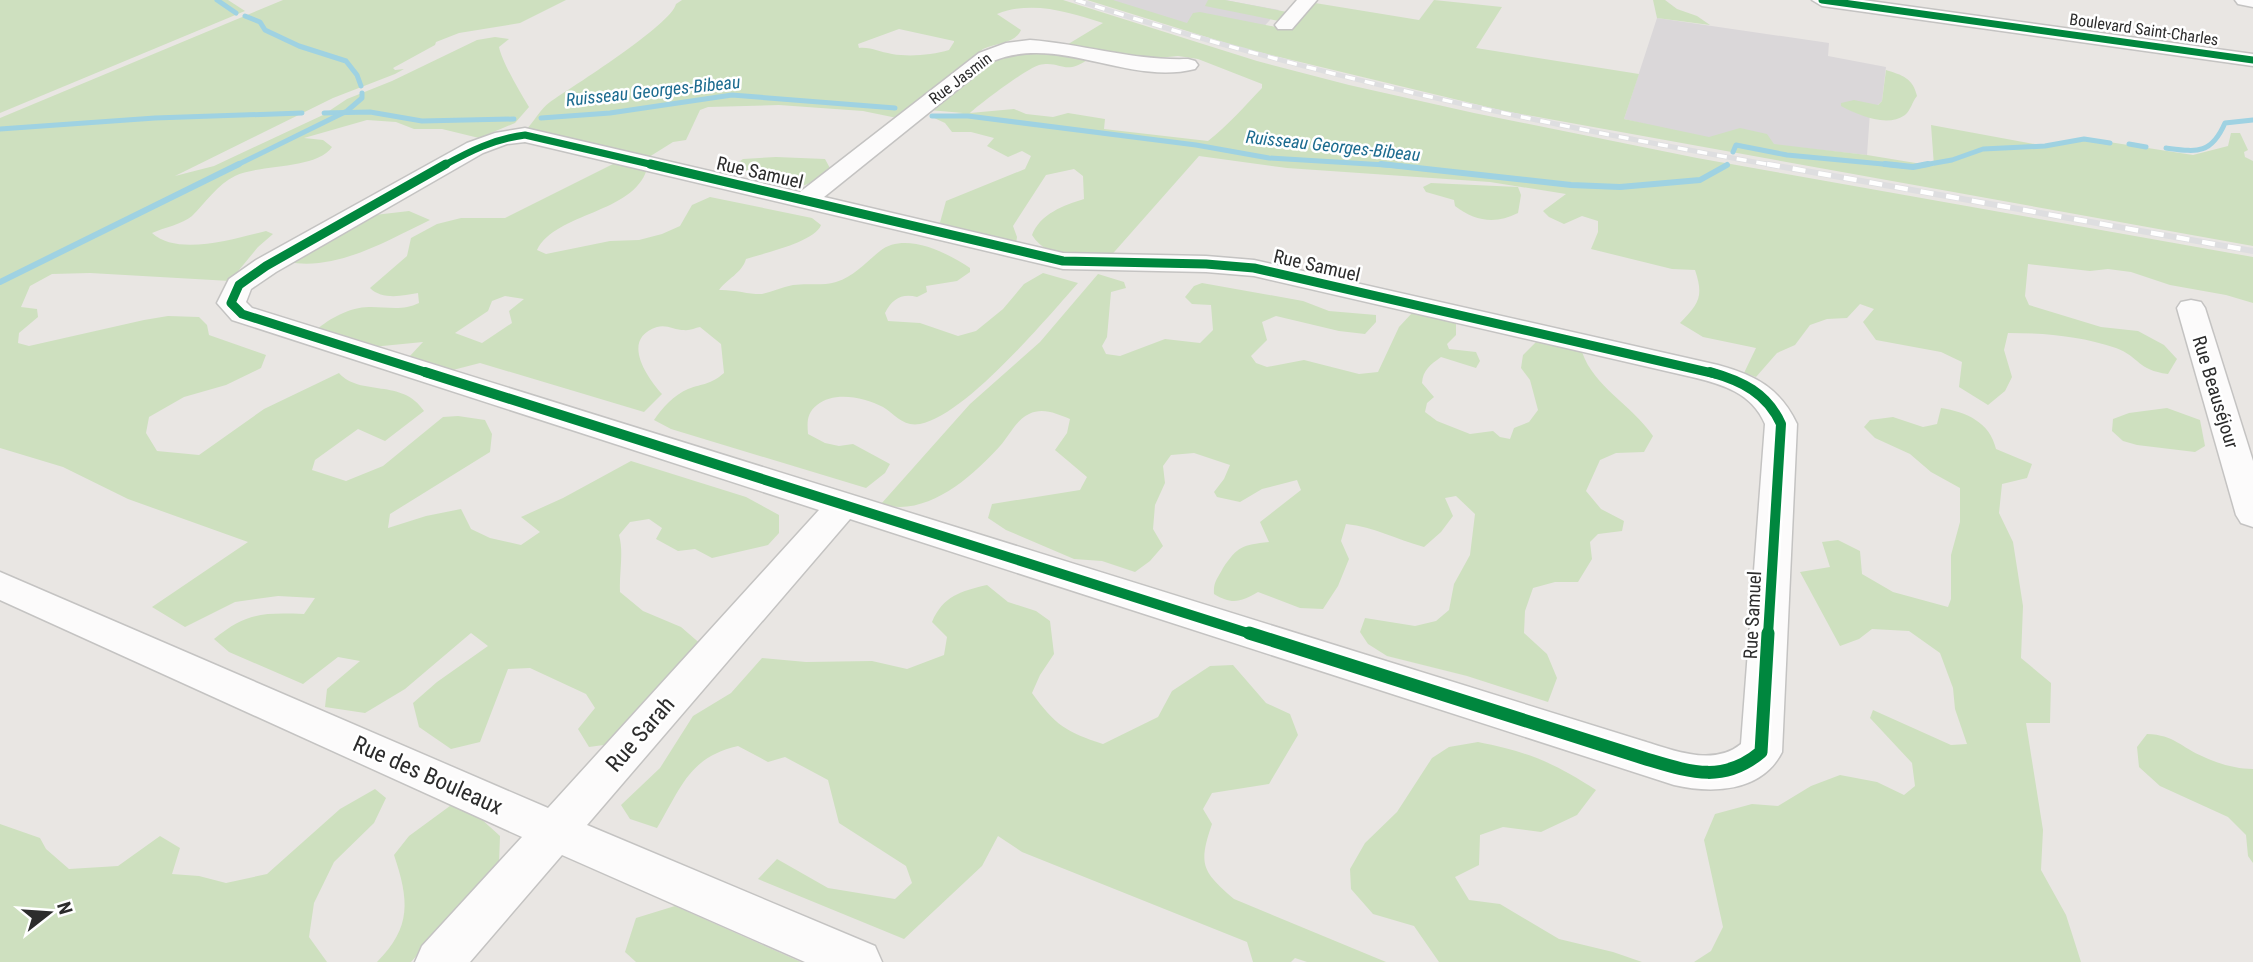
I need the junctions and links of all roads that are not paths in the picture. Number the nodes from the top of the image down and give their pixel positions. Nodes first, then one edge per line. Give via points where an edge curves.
1 (1307, 0) edge
2 (1822, 0) edge
3 (2245, 0) edge
4 (2253, 1) edge
5 (1285, 25) dead end
6 (2253, 60) edge
7 (1188, 65) dead end
8 (805, 200) junction
9 (2191, 309) dead end
10 (842, 506) junction
11 (2253, 515) edge
12 (0, 585) edge
13 (554, 830) junction
14 (439, 962) edge
15 (858, 962) edge

1 - 5 street
2 - 6 street, Boulevard Saint-Charles
3 - 4 street
7 - 8 street, Rue Jasmin via 1142,66 1050,48 1004,48 986,57
8 - 10 street, Rue Samuel via 538,137 503,138 475,148 266,266 239,285 231,303 242,314
8 - 10 street, Rue Samuel via 1063,261 1254,268 1694,368 1756,390 1777,412 1781,424 1760,752 1748,766 1726,773 1678,769
9 - 11 street, Rue Beauséjour
10 - 13 street, Rue Sarah
12 - 13 street, Rue des Bouleaux
13 - 14 street, Rue Sarah
13 - 15 street, Rue des Bouleaux

